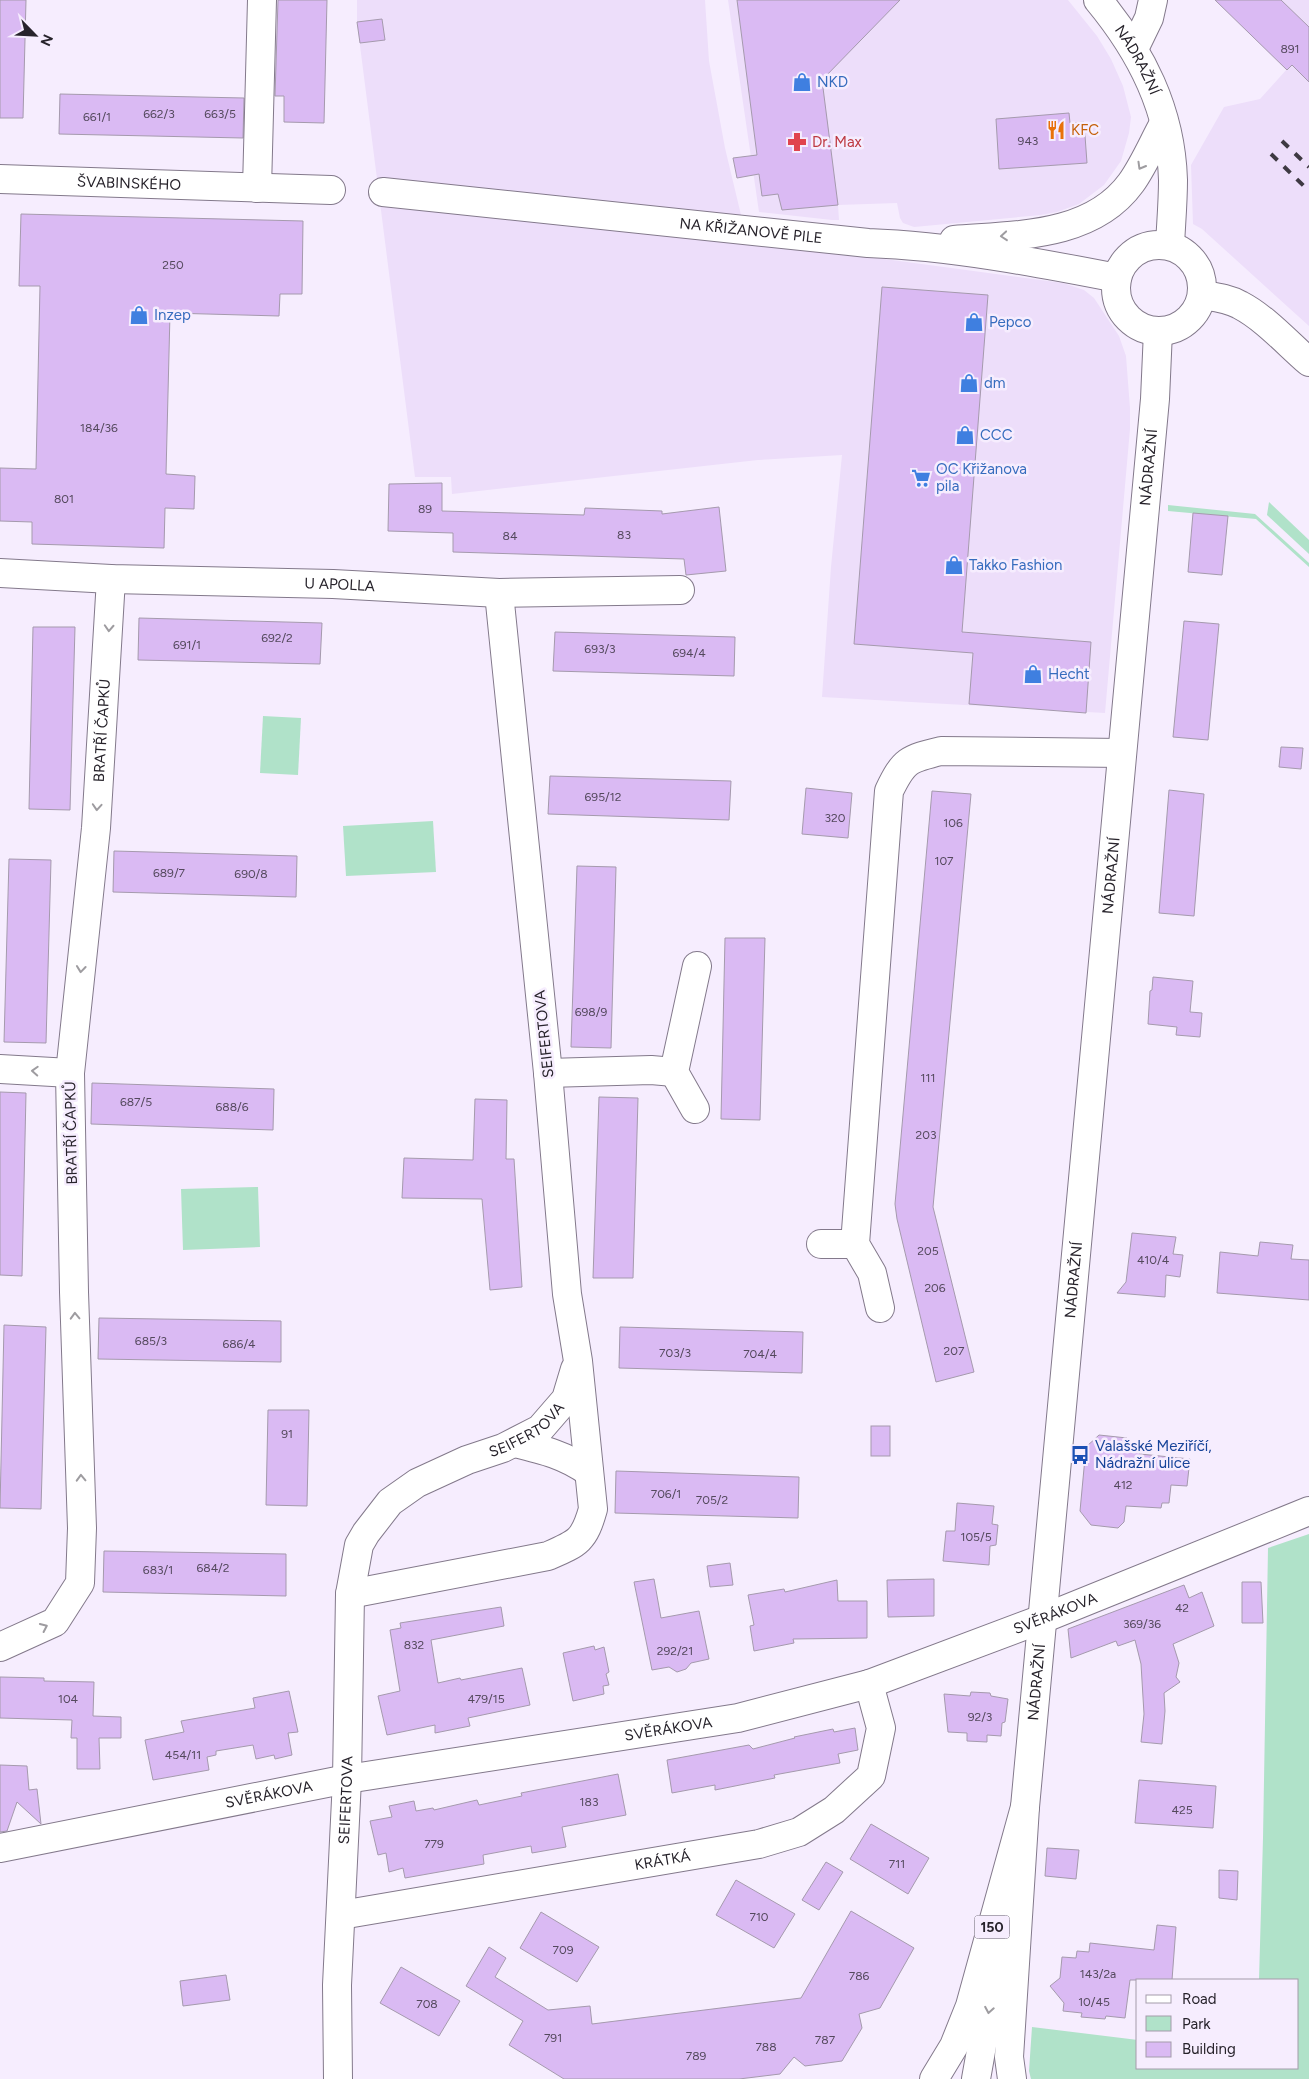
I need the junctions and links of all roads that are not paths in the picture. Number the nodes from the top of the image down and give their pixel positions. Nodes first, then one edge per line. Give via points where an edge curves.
1 (262, 0) edge
2 (1098, 0) edge
3 (1153, 0) edge
4 (1134, 48) junction
5 (1164, 123) junction
6 (0, 179) edge
7 (257, 188) junction
8 (331, 190) dead end
9 (383, 192) dead end
10 (905, 244) junction
11 (1170, 245) junction
12 (1116, 278) junction
13 (1202, 295) junction
14 (1158, 331) junction
15 (1309, 362) edge
16 (0, 573) edge
17 (111, 579) junction
18 (680, 590) dead end
19 (499, 593) junction
20 (1122, 753) junction
21 (696, 966) dead end
22 (0, 1069) edge
23 (548, 1072) junction
24 (674, 1072) junction
25 (70, 1073) junction
26 (694, 1109) dead end
27 (821, 1244) dead end
28 (855, 1244) junction
29 (880, 1308) dead end
30 (578, 1361) junction
31 (515, 1442) junction
32 (589, 1472) junction
33 (1309, 1511) edge
34 (350, 1594) junction
35 (1042, 1619) junction
36 (0, 1647) edge
37 (869, 1684) junction
38 (347, 1779) junction
39 (1025, 1807) junction
40 (0, 1848) edge
41 (341, 1915) junction
42 (338, 2079) edge
43 (934, 2079) edge
44 (976, 2079) edge
45 (1012, 2079) edge

1 - 7 street
2 - 4 street, NÁDRAŽNÍ
3 - 4 street via 1149,18
4 - 5 street, NÁDRAŽNÍ via 1152,85
5 -> 10 street via 1130,184 1107,206 1088,217 1068,226 1039,232
5 - 11 street, NÁDRAŽNÍ via 1170,147 1172,180
6 - 7 street, ŠVABINSKÉHO
7 - 8 street, ŠVABINSKÉHO
9 - 10 street, NA KŘIŽANOVĚ PILE
10 - 12 street, NA KŘIŽANOVĚ PILE
11 - 12 street via 1149,245 1136,251 1122,265
11 - 13 street via 1193,260 1201,276
12 - 14 street via 1118,304 1128,318 1142,328
13 - 14 street via 1197,309 1187,321 1174,329
13 - 15 street via 1240,305
14 - 20 street, NÁDRAŽNÍ / 150 via 1155,399
16 - 17 street, U APOLLA
17 - 19 street, U APOLLA via 333,584
17 -> 25 street, BRATŘÍ ČAPKŮ via 96,828
18 - 19 street, U APOLLA
19 - 23 street, SEIFERTOVA
20 - 28 street via 941,752 913,757 898,772 890,791
20 - 35 street, NÁDRAŽNÍ / 150
21 - 24 street
25 -> 22 street
23 - 24 street
23 - 30 street, SEIFERTOVA via 568,1294
24 - 26 street
36 -> 25 street, BRATŘÍ ČAPKŮ via 55,1622 80,1583 82,1528
27 - 28 street
28 - 29 street via 872,1273
30 - 31 street, SEIFERTOVA via 566,1399 540,1429
30 - 32 street
31 - 32 street via 572,1460
31 - 34 street, SEIFERTOVA via 417,1483 390,1502 359,1545
32 - 34 street via 593,1509 588,1528 576,1544 548,1556
33 - 35 street, SVĚRÁKOVA
34 - 38 street, SEIFERTOVA
35 - 37 street, SVĚRÁKOVA
35 - 39 street, NÁDRAŽNÍ / 150
37 - 38 street, SVĚRÁKOVA via 738,1718
37 - 41 street, KRÁTKÁ via 881,1728 871,1776 834,1810 799,1832 759,1844
38 - 40 street, SVĚRÁKOVA
38 - 41 street, SEIFERTOVA
39 - 43 street, 150 via 970,2006 954,2046
39 -> 44 street, NÁDRAŽNÍ / 150
39 - 45 street, NÁDRAŽNÍ / 150 via 1010,2043
41 - 42 street, SEIFERTOVA via 337,1985

